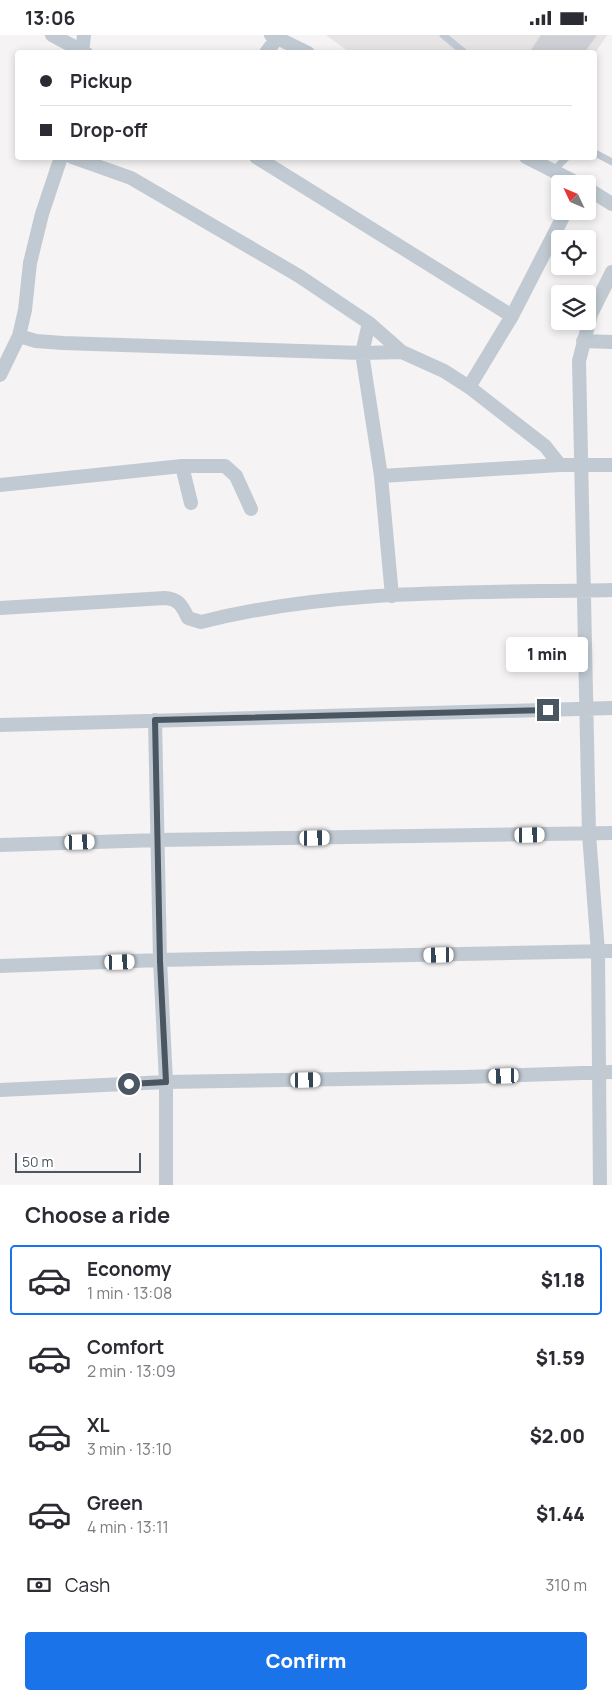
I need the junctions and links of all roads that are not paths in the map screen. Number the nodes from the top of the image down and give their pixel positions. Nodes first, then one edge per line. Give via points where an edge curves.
1 (52, 35) edge
2 (84, 35) edge
3 (443, 35) edge
4 (274, 36) edge
5 (80, 50) edge
6 (84, 50) edge
7 (267, 50) edge
8 (302, 50) edge
9 (460, 50) edge
10 (597, 154) edge
11 (60, 160) edge
12 (81, 160) edge
13 (261, 160) edge
14 (537, 160) edge
15 (564, 160) edge
16 (612, 162) edge
17 (554, 170) junction
18 (563, 175) edge
19 (596, 194) edge
20 (612, 204) edge
21 (561, 220) edge
22 (612, 272) edge
23 (512, 316) junction
24 (369, 323) junction
25 (20, 336) junction
26 (583, 341) junction
27 (612, 342) edge
28 (402, 352) junction
29 (362, 353) junction
30 (1, 369) edge
31 (469, 387) junction
32 (560, 465) junction
33 (612, 465) edge
34 (182, 466) junction
35 (582, 466) junction
36 (381, 476) junction
37 (0, 485) edge
38 (191, 503) dead end
39 (251, 509) dead end
40 (612, 590) edge
41 (584, 591) junction
42 (392, 596) junction
43 (0, 608) edge
44 (612, 708) edge
45 (587, 709) junction
46 (155, 720) junction
47 (0, 725) edge
48 (612, 833) edge
49 (589, 834) junction
50 (159, 839) junction
51 (0, 845) edge
52 (605, 952) edge
53 (160, 961) junction
54 (0, 966) edge
55 (606, 1072) edge
56 (166, 1082) junction
57 (0, 1090) edge
58 (166, 1185) edge
59 (600, 1185) edge

1 - 5 street
2 - 6 street
3 - 9 lane
4 - 7 street
4 - 8 street
10 - 16 lane
11 - 25 street via 30,263
12 - 24 street via 131,177 299,276
13 - 23 street
14 - 17 street
15 - 17 lane
17 - 18 street
19 - 20 street
21 - 23 street
22 - 26 street via 591,314
23 - 31 street
24 - 28 street
24 - 29 street
25 - 29 street via 63,343
25 - 30 street
26 - 27 street
26 - 35 street via 579,361
28 - 29 street
28 - 31 street via 444,371
29 - 36 street
31 - 32 street via 544,446
32 - 35 street
32 - 36 street
33 - 35 street
34 - 37 street
34 - 38 street
34 - 39 street via 225,466 236,476
35 - 41 street
36 - 42 street
40 - 41 street
41 - 42 street
41 - 45 street
42 - 43 street via 293,605 201,623 188,618 182,605 174,599 165,598
44 - 45 street
45 - 46 street
45 - 49 street
46 - 47 street
46 - 50 street
48 - 49 street
49 - 50 street
49 - 52 street
50 - 51 street
50 - 53 street
52 - 53 street
52 - 55 street
53 - 54 street
53 - 56 street
55 - 56 street
55 - 59 street
56 - 57 street
56 - 58 street

